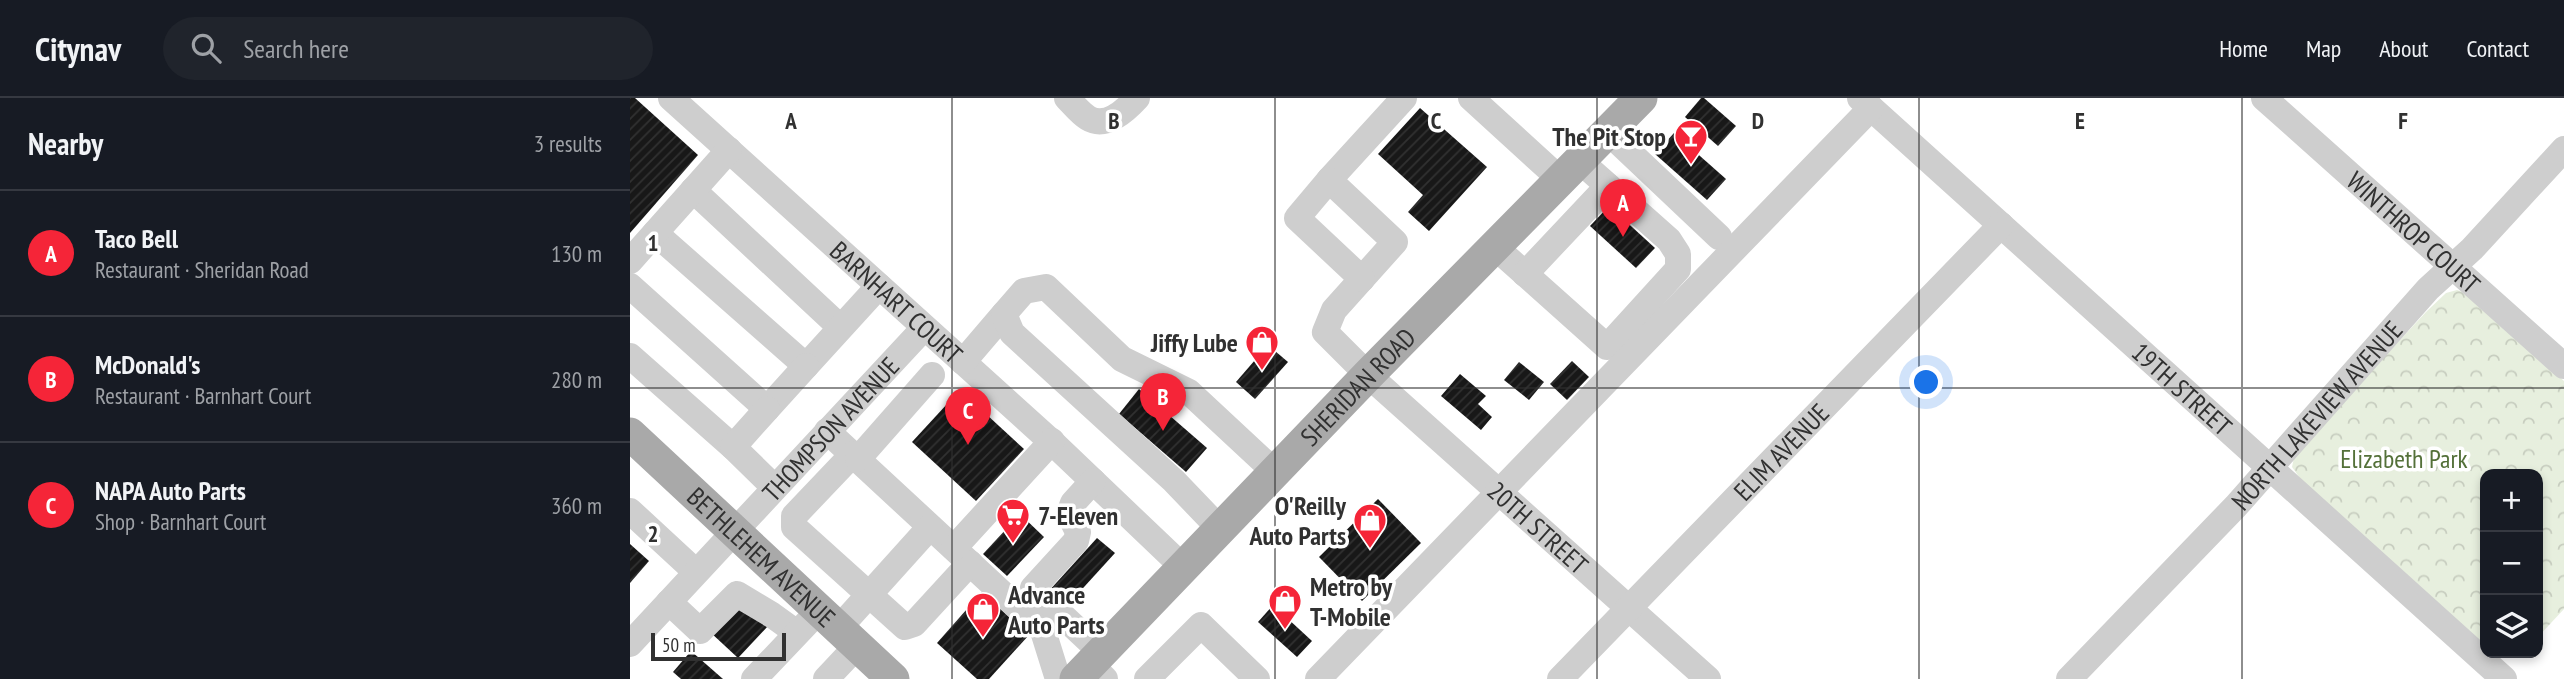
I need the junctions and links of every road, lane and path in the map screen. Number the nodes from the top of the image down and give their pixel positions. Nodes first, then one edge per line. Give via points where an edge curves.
1 (671, 98) edge
2 (1067, 98) edge
3 (1137, 98) edge
4 (1404, 98) edge
5 (1471, 98) edge
6 (1641, 98) edge
7 (2264, 98) edge
8 (1865, 103) edge
9 (1608, 132) junction
10 (2564, 149) edge
11 (729, 150) junction
12 (1571, 171) junction
13 (1329, 180) junction
14 (1608, 186) junction
15 (693, 190) junction
16 (2001, 225) junction
17 (655, 233) junction
18 (1719, 237) dead end
19 (1495, 247) junction
20 (630, 261) edge
21 (2453, 267) junction
22 (1525, 274) junction
23 (1362, 279) junction
24 (630, 286) edge
25 (879, 286) junction
26 (1004, 314) junction
27 (840, 327) junction
28 (925, 328) junction
29 (630, 356) edge
30 (963, 362) junction
31 (806, 366) junction
32 (2564, 366) edge
33 (932, 375) dead end
34 (1368, 375) junction
35 (767, 410) junction
36 (827, 431) junction
37 (630, 435) edge
38 (1052, 442) junction
39 (733, 447) junction
40 (855, 457) junction
41 (2270, 469) junction
42 (1275, 472) junction
43 (1093, 481) junction
44 (774, 487) junction
45 (1499, 492) junction
46 (630, 510) edge
47 (930, 527) junction
48 (735, 529) junction
49 (1220, 529) junction
50 (962, 556) junction
51 (1183, 567) junction
52 (696, 572) junction
53 (869, 595) junction
54 (668, 602) junction
55 (1630, 608) junction
56 (828, 629) junction
57 (630, 644) edge
58 (1093, 669) edge
59 (1161, 675) edge
60 (2082, 675) edge
61 (754, 679) edge
62 (826, 679) edge
63 (892, 679) edge
64 (1058, 679) edge
65 (1257, 679) edge
66 (1318, 679) edge
67 (1560, 679) edge
68 (1707, 679) edge
69 (2504, 679) edge

1 - 11 street, BARNHART COURT
2 - 3 street via 1088,118 1100,121 1123,113
4 - 13 street
5 - 12 street
6 - 9 main road, SHERIDAN ROAD
7 - 21 street, WINTHROP COURT
8 - 16 street, 19TH STREET
8 - 45 street
9 - 12 main road, SHERIDAN ROAD
9 - 18 street
10 - 21 street, NORTH LAKEVIEW AVENUE
11 - 15 street
11 - 25 street, BARNHART COURT
12 - 14 street
12 - 19 main road, SHERIDAN ROAD
13 - 23 street via 1297,218
13 - 23 street via 1395,242
14 - 22 street
14 - 22 street via 1669,240 1678,254 1678,269 1606,347
15 - 17 street
15 - 27 street
16 - 41 street, 19TH STREET
16 - 55 street, ELIM AVENUE
17 - 20 street
17 - 31 street
19 - 22 street
19 - 34 main road, SHERIDAN ROAD
21 - 32 street, WINTHROP COURT
21 - 41 street, NORTH LAKEVIEW AVENUE via 2428,289
23 - 34 street, 20TH STREET via 1334,310 1325,332
24 - 35 street
25 - 27 street
25 - 28 street, BARNHART COURT
26 - 30 street
26 - 42 street via 1024,291 1046,287 1122,359 1189,392
26 - 49 street via 1012,333
27 - 31 street
28 - 30 street, BARNHART COURT
28 - 36 street, THOMPSON AVENUE
29 - 39 street
30 - 38 street, BARNHART COURT
31 - 35 street
33 - 40 street
34 - 42 main road, SHERIDAN ROAD
34 - 45 street, 20TH STREET
35 - 39 street
36 - 40 street
36 - 44 street, THOMPSON AVENUE
37 - 48 main road, BETHLEHEM AVENUE
38 - 43 street, BARNHART COURT
38 - 50 street
39 - 44 street
40 - 47 street
40 - 53 street via 794,516 794,527
41 - 60 street, NORTH LAKEVIEW AVENUE
41 - 69 street, 19TH STREET
42 - 49 main road, SHERIDAN ROAD
43 - 51 street, BARNHART COURT
43 - 58 street via 1069,514 1078,532 1076,541 1033,588
44 - 48 street, THOMPSON AVENUE
45 - 55 street, 20TH STREET
45 - 66 street
46 - 52 street
47 - 50 street
47 - 53 street
48 - 52 street, THOMPSON AVENUE
48 - 56 main road, BETHLEHEM AVENUE
49 - 51 main road, SHERIDAN ROAD
50 - 53 street via 914,624 905,627
50 - 64 street via 1043,631
51 - 58 main road, SHERIDAN ROAD
52 - 54 street, THOMPSON AVENUE
53 - 56 street
54 - 56 street via 700,631 737,594 772,615
54 - 57 street, THOMPSON AVENUE
55 - 67 street, ELIM AVENUE
55 - 68 street, 20TH STREET
56 - 61 street
56 - 62 street
56 - 63 main road, BETHLEHEM AVENUE
59 - 65 street via 1201,625

